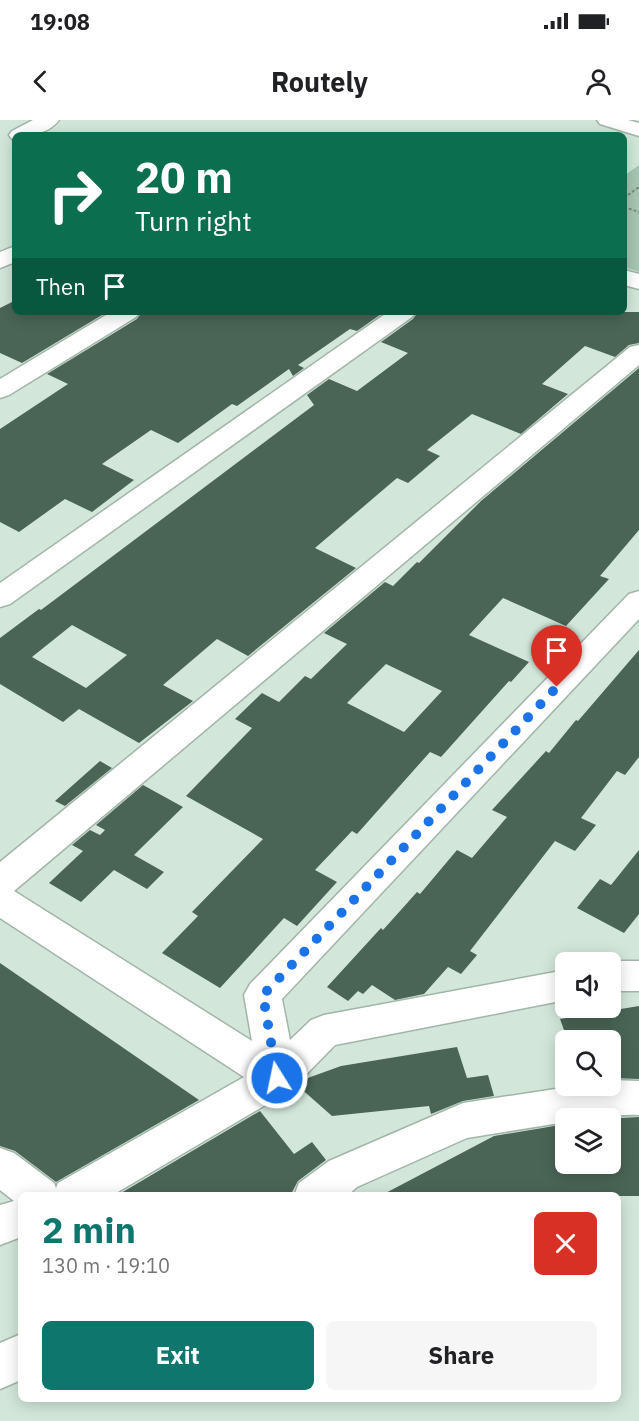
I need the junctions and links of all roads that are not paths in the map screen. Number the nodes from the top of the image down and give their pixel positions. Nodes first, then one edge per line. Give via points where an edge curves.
1 (607, 120) edge
2 (639, 130) edge
3 (123, 315) edge
4 (400, 315) edge
5 (639, 352) edge
6 (0, 390) edge
7 (0, 597) edge
8 (639, 601) edge
9 (0, 882) edge
10 (0, 900) edge
11 (621, 976) edge
12 (639, 976) edge
13 (555, 987) edge
14 (277, 1078) junction
15 (639, 1098) edge
16 (0, 1166) edge
17 (34, 1192) edge
18 (80, 1192) edge
19 (319, 1192) edge
20 (18, 1219) edge
21 (0, 1225) edge
22 (18, 1358) edge
23 (0, 1367) edge

1 - 2 street
3 - 6 street
4 - 7 street
5 - 9 street
8 - 14 street via 263,995
10 - 14 street
11 - 12 street
13 - 14 street via 324,1032
14 - 18 street
15 - 19 street via 615,1097 463,1121 344,1174
16 - 17 street
20 - 21 street
22 - 23 street

